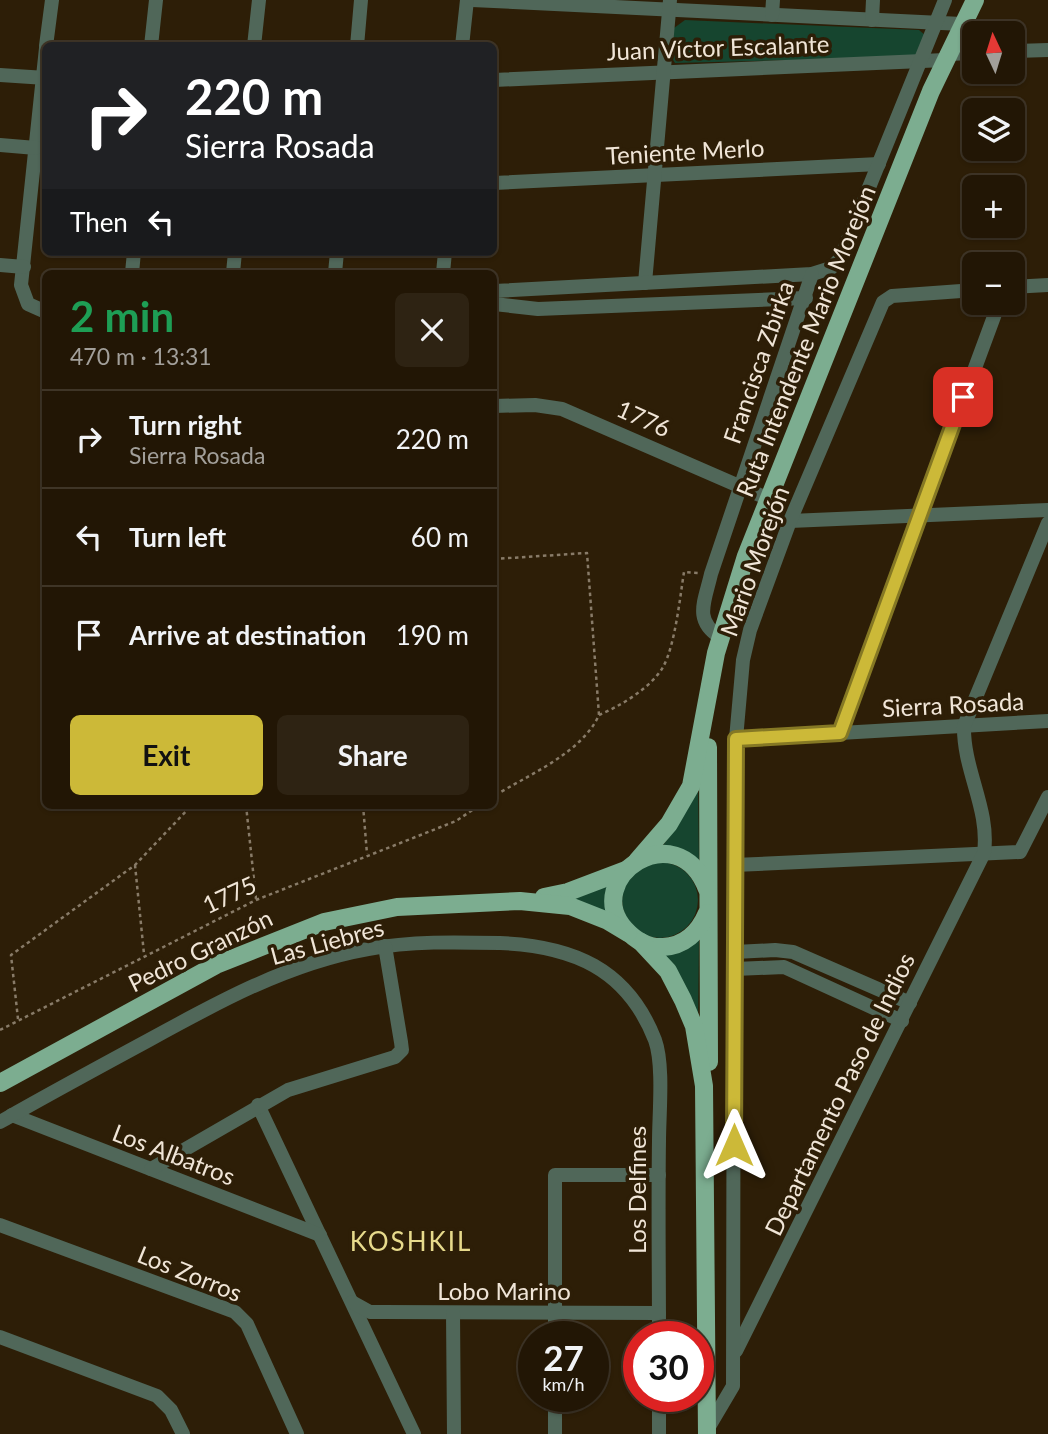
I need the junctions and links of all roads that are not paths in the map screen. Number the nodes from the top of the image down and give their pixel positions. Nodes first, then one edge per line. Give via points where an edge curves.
1 (51, 0) edge
2 (156, 0) edge
3 (259, 0) edge
4 (361, 0) edge
5 (467, 0) edge
6 (472, 0) edge
7 (873, 0) edge
8 (945, 0) edge
9 (975, 0) edge
10 (567, 2) edge
11 (669, 5) edge
12 (772, 7) edge
13 (872, 20) junction
14 (964, 21) edge
15 (936, 22) junction
16 (962, 24) joint
17 (47, 42) edge
18 (151, 42) edge
19 (254, 42) edge
20 (357, 42) edge
21 (462, 42) edge
22 (1048, 50) edge
23 (1026, 51) edge
24 (962, 55) edge
25 (946, 57) junction
26 (922, 61) junction
27 (663, 72) junction
28 (0, 75) edge
29 (42, 78) edge
30 (497, 80) edge
31 (42, 96) edge
32 (0, 145) edge
33 (36, 148) junction
34 (879, 164) junction
35 (654, 175) junction
36 (497, 183) edge
37 (0, 265) edge
38 (24, 267) junction
39 (812, 274) junction
40 (645, 283) junction
41 (1048, 285) edge
42 (1025, 286) edge
43 (497, 291) edge
44 (962, 291) edge
45 (806, 298) junction
46 (497, 304) edge
47 (42, 310) edge
48 (994, 315) edge
49 (497, 406) edge
50 (739, 486) junction
51 (769, 499) junction
52 (1048, 510) edge
53 (918, 516) junction
54 (790, 521) junction
55 (1048, 523) edge
56 (720, 637) junction
57 (708, 709) junction
58 (1048, 721) edge
59 (964, 726) junction
60 (840, 733) junction
61 (736, 739) junction
62 (1048, 797) edge
63 (984, 853) junction
64 (631, 865) junction
65 (734, 865) junction
66 (707, 889) junction
67 (520, 901) junction
68 (707, 913) junction
69 (634, 938) junction
70 (385, 946) junction
71 (735, 952) junction
72 (735, 969) junction
73 (911, 1003) junction
74 (902, 1021) junction
75 (656, 1044) joint
76 (705, 1066) junction
77 (733, 1066) junction
78 (0, 1083) edge
79 (258, 1105) junction
80 (6, 1118) edge
81 (151, 1169) junction
82 (659, 1175) junction
83 (0, 1226) edge
84 (320, 1235) junction
85 (352, 1302) junction
86 (453, 1313) junction
87 (659, 1313) junction
88 (555, 1314) junction
89 (555, 1321) edge
90 (659, 1321) edge
91 (0, 1337) edge
92 (734, 1356) junction
93 (555, 1412) edge
94 (659, 1412) edge
95 (707, 1432) edge
96 (183, 1434) edge
97 (297, 1434) edge
98 (414, 1434) edge
99 (454, 1434) edge
100 (555, 1434) edge
101 (659, 1434) edge

1 - 17 street
2 - 18 street
3 - 19 street
4 - 20 street
5 - 21 street
6 - 10 street
7 - 13 street
8 - 15 street, Francisca Zbirka
9 - 14 main road, Ruta Intendente Mario Morejón
10 - 11 street
11 - 12 street
11 - 27 street
12 - 13 street
13 - 15 street
15 - 16 street
15 - 26 street, Francisca Zbirka
16 - 25 main road, Ruta Intendente Mario Morejón
22 - 23 street
24 - 25 street, Juan Víctor Escalante
25 - 26 street, Juan Víctor Escalante
25 - 51 main road, Ruta Intendente Mario Morejón
26 - 27 street, Juan Víctor Escalante
26 - 34 street, Francisca Zbirka
27 - 30 street, Juan Víctor Escalante
27 - 35 street
28 - 29 street
31 - 33 street
32 - 33 street
33 - 38 street
34 - 35 street, Teniente Merlo
34 - 39 street, Francisca Zbirka via 840,259 831,268
35 - 36 street, Teniente Merlo
35 - 40 street
37 - 38 street
38 - 47 street via 21,285 27,304
39 - 40 street
39 - 45 street, Francisca Zbirka
40 - 43 street
41 - 42 street
44 - 54 street, Mario Morejón via 891,296 883,302
45 - 46 street via 538,309
45 - 50 street, Francisca Zbirka
48 - 53 street
49 - 50 street, 1776 via 562,409
50 - 51 street, 1776
50 - 56 street, Francisca Zbirka via 711,574 704,622
51 - 56 main road, Ruta Intendente Mario Morejón
52 - 53 street
53 - 54 street
53 - 60 street
54 - 61 street, Mario Morejón via 745,650
55 - 59 street
56 - 57 main road, Ruta Intendente Mario Morejón
57 - 64 main road, Ruta Intendente Mario Morejón via 688,794 670,824
57 - 66 main road, Ruta Intendente Mario Morejón
58 - 59 street, Sierra Rosada
59 - 60 street, Sierra Rosada
59 - 63 street via 964,744 982,804
60 - 61 street, Sierra Rosada
61 - 65 street, Mario Morejón
62 - 63 street via 1020,852
63 - 65 street
63 - 73 street, Departamento Paso de Indios
64 - 66 main road via 657,854 679,857 697,870
64 - 67 main road, Pedro Granzón via 568,892
64 - 69 main road via 619,880 615,903
65 - 71 street, Mario Morejón
66 - 68 main road
67 - 69 main road, Pedro Granzón via 552,902 580,910
67 - 78 main road, Pedro Granzón via 397,907 288,934 216,965
68 - 69 main road via 686,941 663,947
68 - 76 main road
69 - 76 main road via 661,962 678,988
70 - 75 street, Las Liebres via 469,942 562,950 602,971 626,993
70 - 79 street via 401,1050 395,1057 314,1081
70 - 80 street, Las Liebres via 316,962 238,992
71 - 72 street, Mario Morejón
71 - 73 street via 793,952
72 - 74 street via 784,967
72 - 77 street, Mario Morejón
73 - 74 street, Departamento Paso de Indios
74 - 92 street, Departamento Paso de Indios
75 - 82 street, Los Delfines
76 - 77 street
76 - 95 main road
77 - 92 street, Mario Morejón
79 - 81 street
79 - 84 street
80 - 81 street, Los Albatros
81 - 84 street, Los Albatros
82 - 87 street, Los Delfines
82 - 88 street via 555,1175
83 - 97 street, Los Zorros via 235,1312 247,1324
84 - 85 street
85 - 86 street, Lobo Marino via 370,1312
85 - 98 street
86 - 88 street, Lobo Marino
86 - 99 street
87 - 88 street, Lobo Marino
87 - 90 street, Los Delfines
88 - 89 street
91 - 96 street via 157,1396 171,1410
92 - 95 street via 733,1385
93 - 100 street
94 - 101 street

